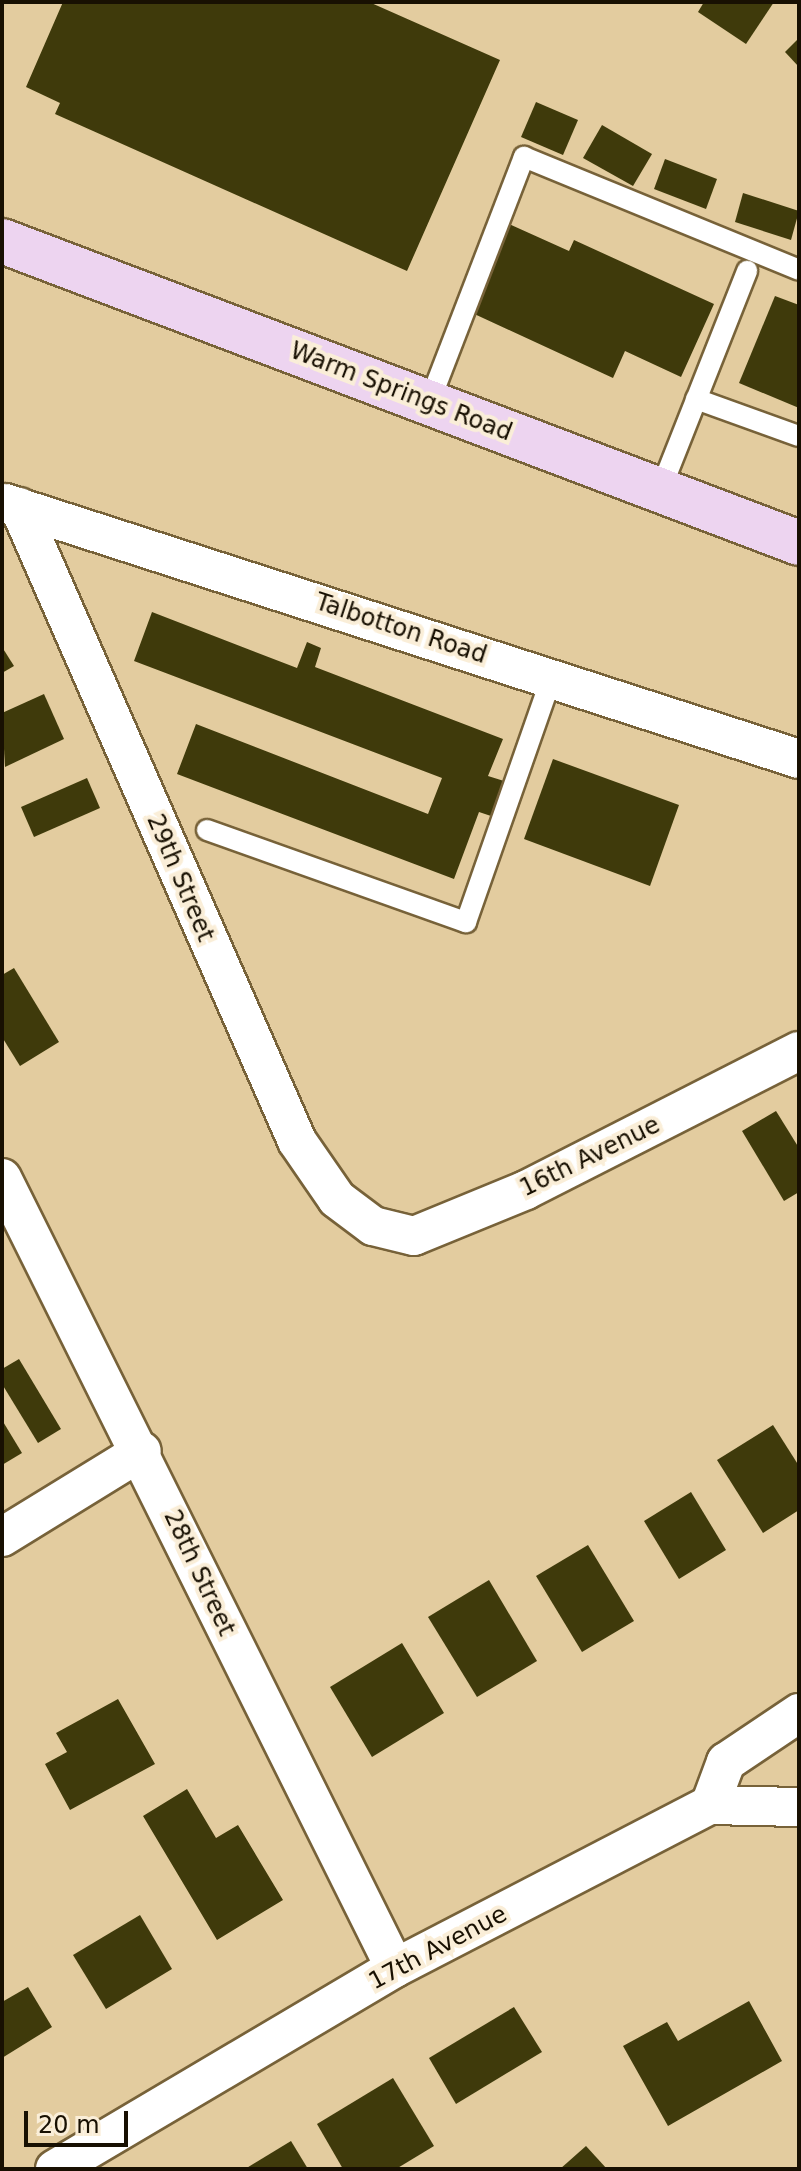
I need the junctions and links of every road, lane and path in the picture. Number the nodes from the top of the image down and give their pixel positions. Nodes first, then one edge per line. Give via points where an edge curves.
1 (2, 241) edge
2 (799, 270) edge
3 (747, 271) dead end
4 (696, 399) junction
5 (429, 403) junction
6 (799, 436) edge
7 (660, 491) junction
8 (10, 504) edge
9 (799, 543) edge
10 (552, 677) junction
11 (799, 759) edge
12 (207, 830) dead end
13 (799, 1051) edge
14 (2, 1178) edge
15 (373, 1226) joint
16 (142, 1451) junction
17 (2, 1537) edge
18 (799, 1713) edge
19 (710, 1805) junction
20 (799, 1807) edge
21 (395, 1968) junction
22 (55, 2169) edge

1 - 5 main road, Warm Springs Road
2 - 5 lane via 524,157
3 - 4 lane
4 - 6 lane
4 - 7 lane
5 - 7 main road, Warm Springs Road
7 - 9 main road, Warm Springs Road
8 - 10 street, Talbotton Road
8 - 15 street, 29th Street via 297,1141 337,1199
10 - 11 street, Talbotton Road
10 - 12 lane via 466,922
13 - 15 street, 16th Avenue via 526,1190 414,1236
14 - 16 street, 28th Street
16 - 17 street
16 - 21 street, 28th Street
18 - 19 street via 726,1762
19 - 20 street
19 - 21 street, 17th Avenue
21 - 22 street, 17th Avenue

